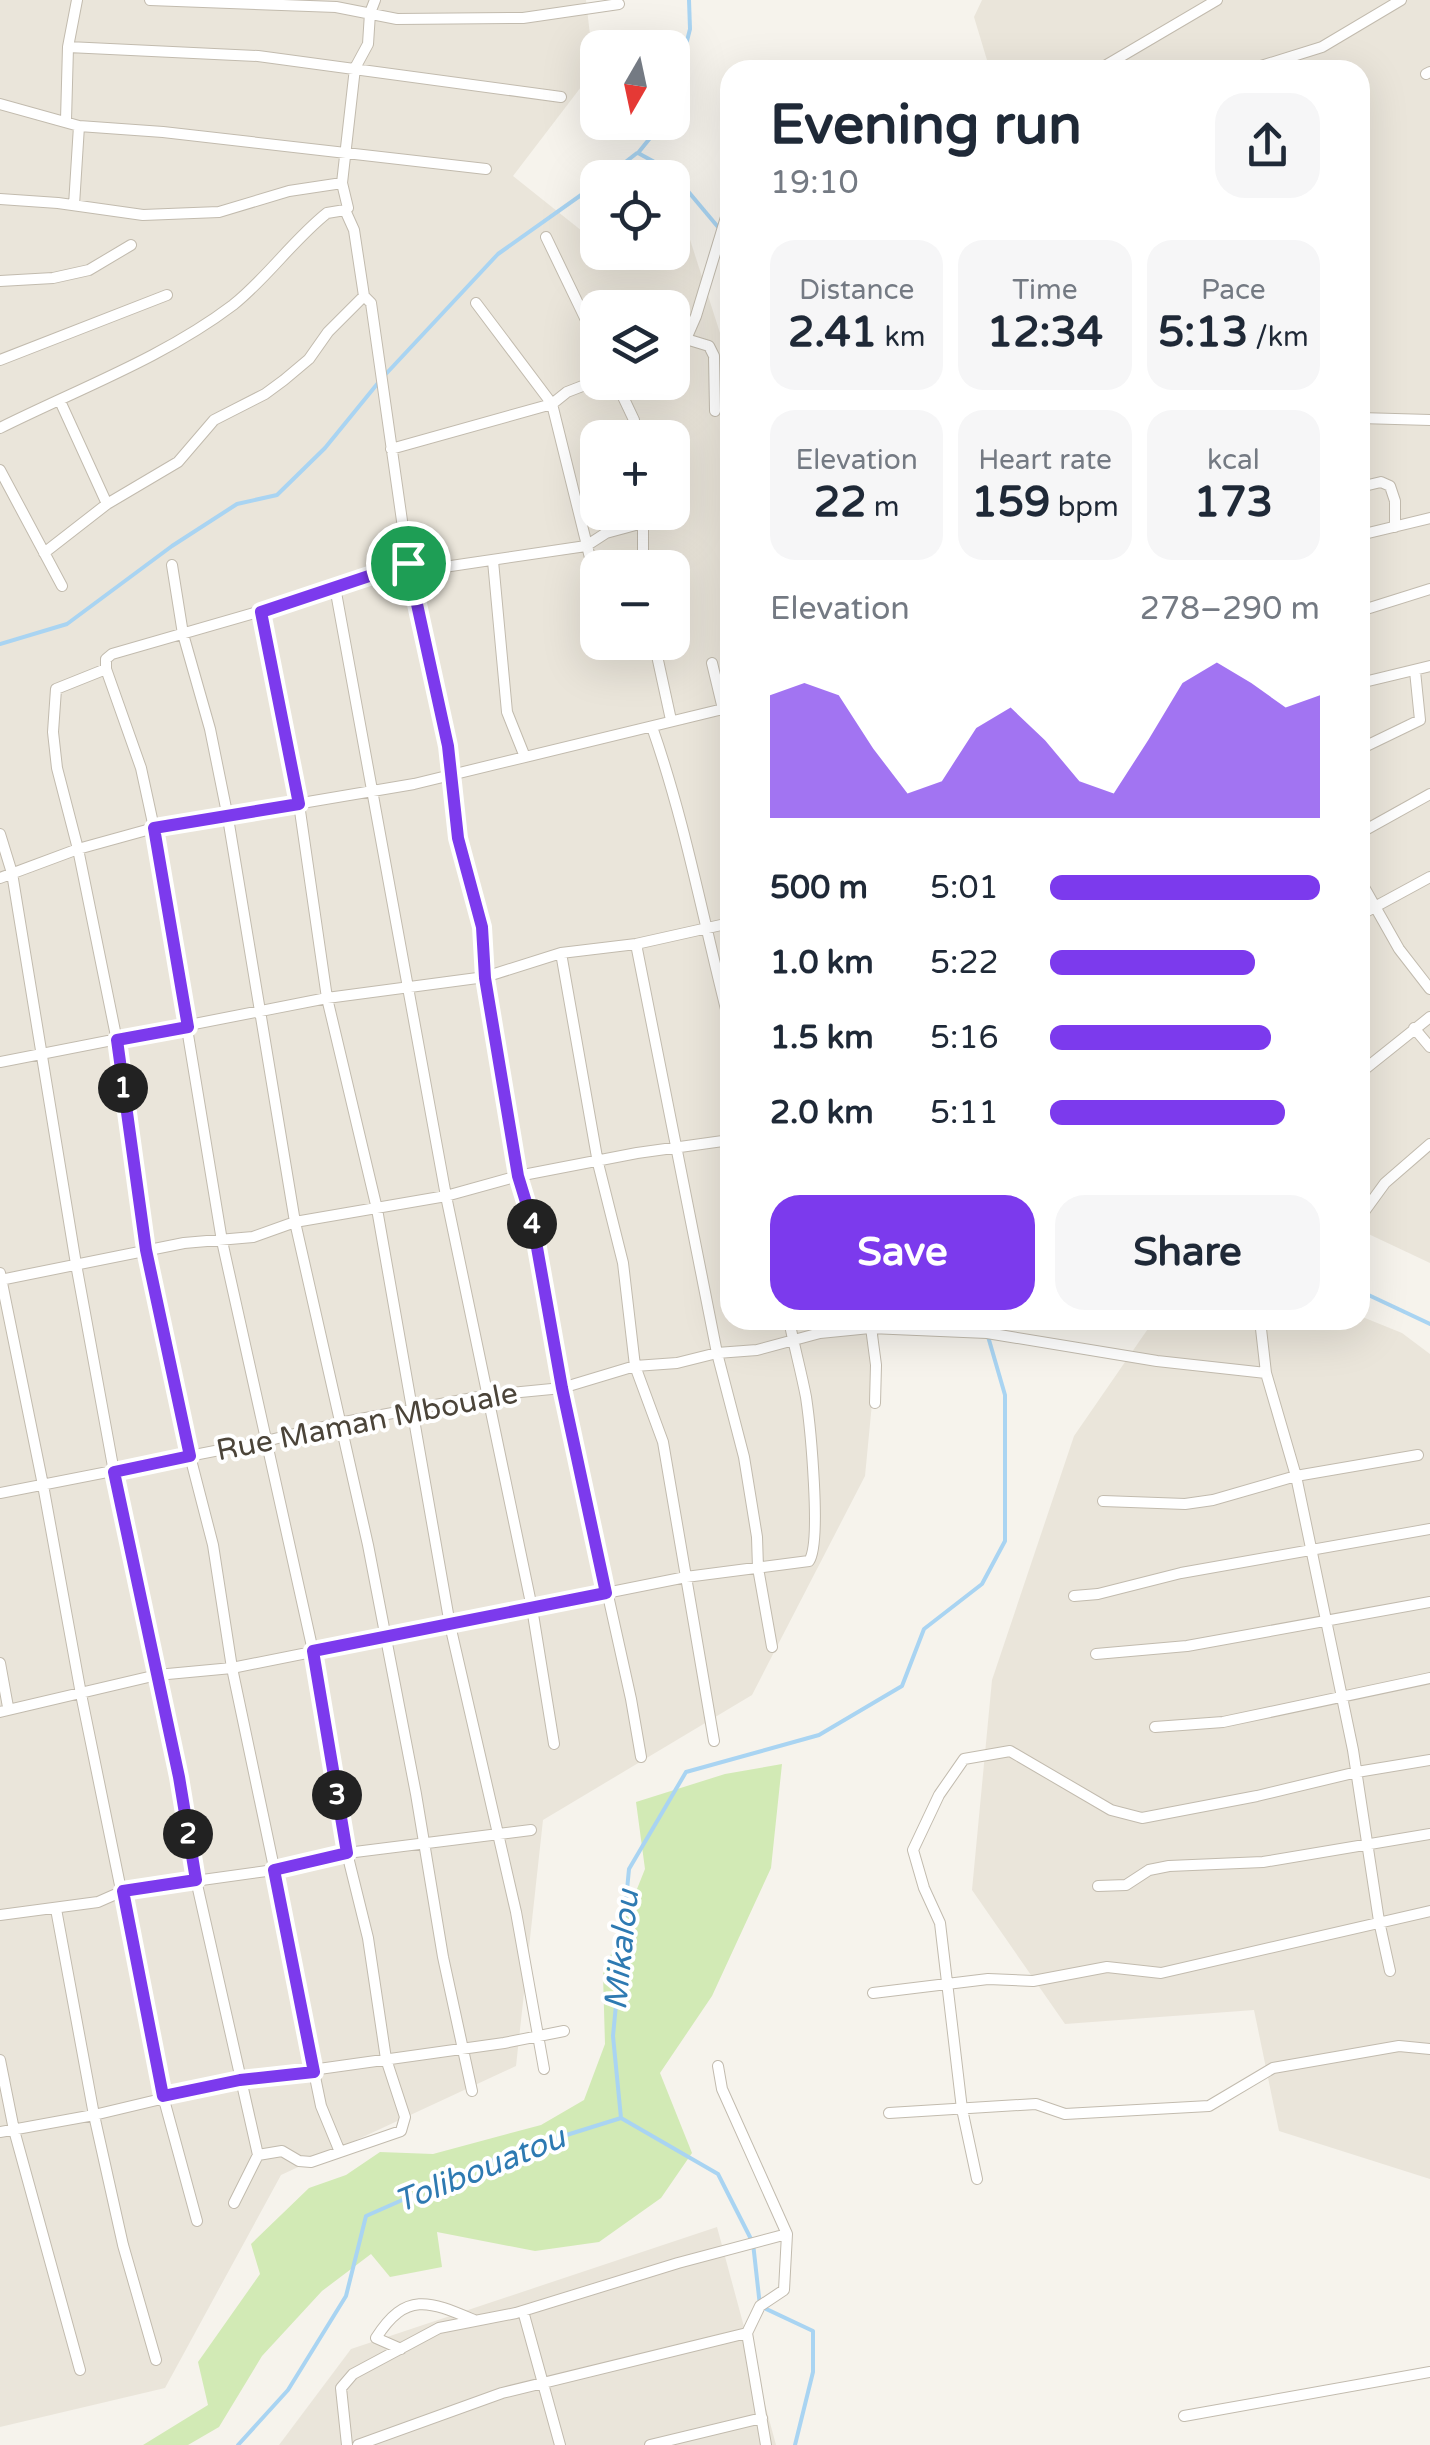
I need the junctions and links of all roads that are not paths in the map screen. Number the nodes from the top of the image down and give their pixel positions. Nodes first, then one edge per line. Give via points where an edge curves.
1 (77, 0) edge
2 (150, 0) edge
3 (375, 0) edge
4 (1217, 0) edge
5 (1401, 0) edge
6 (619, 4) dead end
7 (370, 13) junction
8 (68, 47) junction
9 (1115, 60) edge
10 (1282, 60) edge
11 (355, 68) junction
12 (561, 98) dead end
13 (0, 104) edge
14 (66, 120) junction
15 (79, 126) junction
16 (345, 155) junction
17 (486, 169) dead end
18 (342, 183) junction
19 (0, 199) edge
20 (74, 205) junction
21 (345, 210) junction
22 (546, 237) dead end
23 (720, 240) edge
24 (131, 245) dead end
25 (0, 282) edge
26 (168, 294) dead end
27 (364, 296) junction
28 (476, 302) dead end
29 (580, 308) edge
30 (690, 328) edge
31 (690, 339) edge
32 (0, 360) edge
33 (580, 387) edge
34 (60, 401) junction
35 (552, 404) junction
36 (715, 411) dead end
37 (1370, 418) edge
38 (1430, 420) edge
39 (0, 428) edge
40 (390, 448) junction
41 (0, 470) edge
42 (1370, 485) edge
43 (107, 504) junction
44 (1430, 518) edge
45 (1395, 527) junction
46 (613, 530) edge
47 (1370, 533) edge
48 (586, 546) junction
49 (587, 550) edge
50 (44, 553) junction
51 (493, 561) junction
52 (408, 563) junction
53 (172, 565) dead end
54 (62, 586) dead end
55 (334, 587) junction
56 (1430, 589) edge
57 (1370, 608) edge
58 (261, 612) junction
59 (183, 634) junction
60 (658, 660) edge
61 (712, 663) dead end
62 (1430, 666) edge
63 (106, 669) junction
64 (1415, 671) junction
65 (1370, 682) edge
66 (720, 692) edge
67 (720, 714) edge
68 (672, 720) junction
69 (652, 727) junction
70 (1370, 743) edge
71 (526, 757) junction
72 (453, 775) junction
73 (372, 792) junction
74 (1430, 794) edge
75 (299, 804) junction
76 (228, 818) junction
77 (1370, 827) edge
78 (154, 828) junction
79 (0, 834) edge
80 (78, 850) junction
81 (12, 872) junction
82 (1430, 877) edge
83 (0, 878) edge
84 (1370, 900) edge
85 (1373, 906) junction
86 (1370, 908) edge
87 (720, 926) edge
88 (705, 930) junction
89 (636, 944) junction
90 (561, 953) junction
91 (485, 978) junction
92 (408, 985) junction
93 (720, 986) edge
94 (1430, 989) edge
95 (327, 998) junction
96 (260, 1010) junction
97 (1430, 1017) edge
98 (188, 1027) junction
99 (1414, 1028) junction
100 (117, 1040) junction
101 (1430, 1047) edge
102 (43, 1054) junction
103 (0, 1062) edge
104 (1370, 1065) edge
105 (720, 1141) edge
106 (1430, 1144) edge
107 (675, 1148) junction
108 (598, 1163) junction
109 (518, 1176) junction
110 (446, 1196) junction
111 (1370, 1203) edge
112 (377, 1210) junction
113 (296, 1222) junction
114 (222, 1241) junction
115 (146, 1250) junction
116 (76, 1264) junction
117 (0, 1278) edge
118 (791, 1330) edge
119 (839, 1330) edge
120 (871, 1330) edge
121 (948, 1330) edge
122 (1261, 1330) edge
123 (792, 1339) junction
124 (717, 1353) junction
125 (636, 1366) junction
126 (1266, 1374) junction
127 (562, 1388) junction
128 (489, 1396) junction
129 (875, 1404) dead end
130 (414, 1411) junction
131 (340, 1424) junction
132 (266, 1441) junction
133 (1418, 1455) dead end
134 (190, 1456) junction
135 (114, 1472) junction
136 (1296, 1476) junction
137 (43, 1485) junction
138 (0, 1492) edge
139 (1103, 1501) dead end
140 (1430, 1529) edge
141 (1309, 1549) junction
142 (758, 1568) junction
143 (686, 1578) junction
144 (606, 1593) junction
145 (1074, 1596) dead end
146 (1430, 1602) edge
147 (532, 1608) junction
148 (1324, 1620) junction
149 (450, 1625) junction
150 (384, 1638) junction
151 (772, 1647) dead end
152 (313, 1651) junction
153 (1096, 1654) dead end
154 (0, 1663) edge
155 (232, 1668) junction
156 (157, 1675) junction
157 (1430, 1678) edge
158 (80, 1694) junction
159 (1342, 1698) junction
160 (4, 1709) edge
161 (1155, 1728) dead end
162 (714, 1741) dead end
163 (554, 1744) dead end
164 (641, 1757) dead end
165 (1430, 1760) edge
166 (1357, 1772) junction
167 (530, 1830) dead end
168 (498, 1834) junction
169 (1430, 1834) edge
170 (424, 1842) junction
171 (1368, 1845) junction
172 (347, 1853) junction
173 (274, 1870) junction
174 (196, 1880) junction
175 (1098, 1886) dead end
176 (123, 1891) junction
177 (56, 1909) junction
178 (1430, 1910) edge
179 (0, 1916) edge
180 (1379, 1921) junction
181 (1390, 1971) dead end
182 (946, 1984) junction
183 (872, 1993) dead end
184 (564, 2031) dead end
185 (538, 2037) junction
186 (462, 2048) junction
187 (1430, 2049) edge
188 (386, 2059) junction
189 (0, 2060) edge
190 (718, 2066) dead end
191 (544, 2069) dead end
192 (314, 2072) junction
193 (240, 2080) junction
194 (472, 2091) dead end
195 (163, 2096) junction
196 (962, 2110) junction
197 (889, 2114) dead end
198 (94, 2115) junction
199 (14, 2130) junction
200 (0, 2132) edge
201 (340, 2152) junction
202 (258, 2154) junction
203 (977, 2179) dead end
204 (234, 2204) dead end
205 (197, 2221) dead end
206 (786, 2234) junction
207 (523, 2310) junction
208 (475, 2321) junction
209 (747, 2334) junction
210 (400, 2348) junction
211 (156, 2360) dead end
212 (80, 2370) dead end
213 (1430, 2372) edge
214 (544, 2382) junction
215 (1184, 2416) dead end
216 (762, 2418) junction
217 (347, 2445) edge
218 (358, 2445) edge
219 (560, 2445) edge
220 (650, 2445) edge
221 (766, 2445) edge

1 - 8 street
2 - 7 street
3 - 7 street
4 - 9 street
5 - 10 street via 1322,48
6 - 7 street via 523,18 397,19
7 - 11 street via 368,44
8 - 11 street
8 - 14 street
11 - 12 street
11 - 16 street
13 - 14 street
14 - 15 street
15 - 16 street
15 - 20 street
16 - 17 street
16 - 18 street
18 - 20 street via 219,212 143,215
18 - 21 street
19 - 20 street
21 - 27 street
21 - 34 street via 319,219 234,304
22 - 29 street
23 - 30 street
24 - 25 street via 89,270
26 - 32 street
27 - 40 street via 371,303
27 - 43 street via 284,380 214,420 178,462
28 - 35 street
31 - 36 street via 709,346 714,356
33 - 35 street
34 - 39 street
34 - 43 street
35 - 40 street
35 - 48 street
37 - 38 street
40 - 52 street
41 - 50 street
42 - 45 street via 1390,486
43 - 50 street
44 - 45 street
45 - 47 street
46 - 48 street
48 - 49 street
48 - 51 street
50 - 54 street
51 - 52 street via 424,570
51 - 71 street via 507,712
52 - 55 street
52 - 72 street
53 - 59 street
55 - 58 street
55 - 73 street
56 - 57 street
58 - 59 street
58 - 75 street
59 - 63 street via 112,654
59 - 76 street
60 - 68 street
61 - 66 street
62 - 64 street
63 - 78 street
63 - 80 street via 54,693 56,768
64 - 65 street
64 - 70 street via 1420,720
67 - 68 street
68 - 69 street
69 - 71 street
69 - 88 street via 676,794
71 - 72 street
72 - 73 street
72 - 91 street
73 - 75 street
73 - 92 street
74 - 77 street
75 - 76 street
75 - 95 street
76 - 78 street
76 - 96 street
78 - 80 street
78 - 98 street
79 - 81 street
80 - 81 street
80 - 100 street
81 - 83 street
81 - 102 street
82 - 85 street
84 - 85 street
85 - 86 street
85 - 94 street
87 - 88 street
88 - 89 street
88 - 93 street
89 - 90 street
89 - 107 street
90 - 91 street
90 - 108 street
91 - 92 street
91 - 109 street
92 - 95 street
92 - 110 street
95 - 96 street
95 - 112 street
96 - 98 street
96 - 113 street
97 - 99 street
98 - 100 street
98 - 114 street
99 - 101 street
99 - 104 street
100 - 102 street
100 - 115 street
102 - 103 street
102 - 116 street
105 - 107 street
106 - 111 street
107 - 108 street
107 - 124 street
108 - 109 street
108 - 125 street via 623,1263
109 - 110 street
109 - 127 street
110 - 112 street
110 - 128 street
112 - 113 street
112 - 130 street
113 - 114 street
113 - 131 street
114 - 115 street
114 - 132 street
115 - 116 street
115 - 134 street
116 - 117 street
116 - 135 street
117 - 137 street
118 - 123 street
119 - 123 street, Rue Maman Mbouale
120 - 129 street
121 - 126 street, Rue Maman Mbouale
122 - 126 street
123 - 124 street, Rue Maman Mbouale
123 - 142 street via 806,1398 813,1555 802,1564
124 - 125 street, Rue Maman Mbouale
124 - 142 street via 744,1457
125 - 127 street, Rue Maman Mbouale
125 - 143 street via 664,1442
126 - 136 street
127 - 128 street, Rue Maman Mbouale
127 - 144 street
128 - 130 street, Rue Maman Mbouale
128 - 147 street
130 - 131 street, Rue Maman Mbouale
130 - 149 street
131 - 132 street, Rue Maman Mbouale
131 - 150 street
132 - 134 street, Rue Maman Mbouale
132 - 152 street
133 - 136 street
134 - 135 street, Rue Maman Mbouale
134 - 155 street via 213,1546
135 - 137 street, Rue Maman Mbouale
135 - 156 street
136 - 139 street via 1186,1504
136 - 141 street
137 - 138 street, Rue Maman Mbouale
137 - 158 street
140 - 141 street
141 - 145 street
141 - 148 street
142 - 143 street
142 - 151 street
143 - 144 street
143 - 162 street
144 - 147 street
144 - 164 street
146 - 148 street
147 - 149 street
147 - 163 street
148 - 153 street via 1187,1646
148 - 159 street
149 - 150 street
149 - 168 street
150 - 152 street
150 - 170 street
152 - 155 street
152 - 172 street
154 - 160 street
155 - 156 street
155 - 173 street
156 - 158 street
156 - 174 street
157 - 159 street
158 - 160 street
158 - 176 street
159 - 161 street
159 - 166 street
165 - 166 street
166 - 171 street
166 - 182 street via 1142,1818 1112,1810 1010,1751 964,1759 938,1795 914,1850 940,1923
167 - 168 street
168 - 170 street
168 - 185 street
169 - 171 street
170 - 172 street
170 - 186 street
171 - 175 street via 1264,1862 1169,1866 1126,1885
171 - 180 street
172 - 173 street
172 - 188 street
173 - 174 street
173 - 192 street
174 - 176 street
174 - 193 street
176 - 177 street
176 - 195 street
177 - 179 street
177 - 198 street
178 - 180 street
180 - 181 street
180 - 182 street via 1161,1974 1107,1967 1032,1981
182 - 183 street
182 - 196 street
184 - 185 street
185 - 186 street
185 - 191 street
186 - 188 street
186 - 194 street
187 - 196 street via 1398,2046 1273,2068 1210,2106 1066,2114 1036,2104
188 - 192 street
188 - 201 street via 404,2127
189 - 199 street
190 - 206 street
192 - 193 street
192 - 201 street
193 - 195 street
193 - 202 street
195 - 198 street
195 - 205 street
196 - 197 street
196 - 203 street
198 - 199 street
198 - 211 street
199 - 200 street
199 - 212 street
201 - 202 street via 311,2162 282,2151
202 - 204 street
206 - 207 street
206 - 209 street via 784,2290 760,2306
207 - 208 street
207 - 214 street
208 - 210 street via 439,2328
208 - 210 street via 440,2306 411,2304 376,2338
209 - 214 street
209 - 216 street
210 - 217 street via 341,2388
213 - 215 street
214 - 218 street
214 - 219 street
216 - 220 street
216 - 221 street

